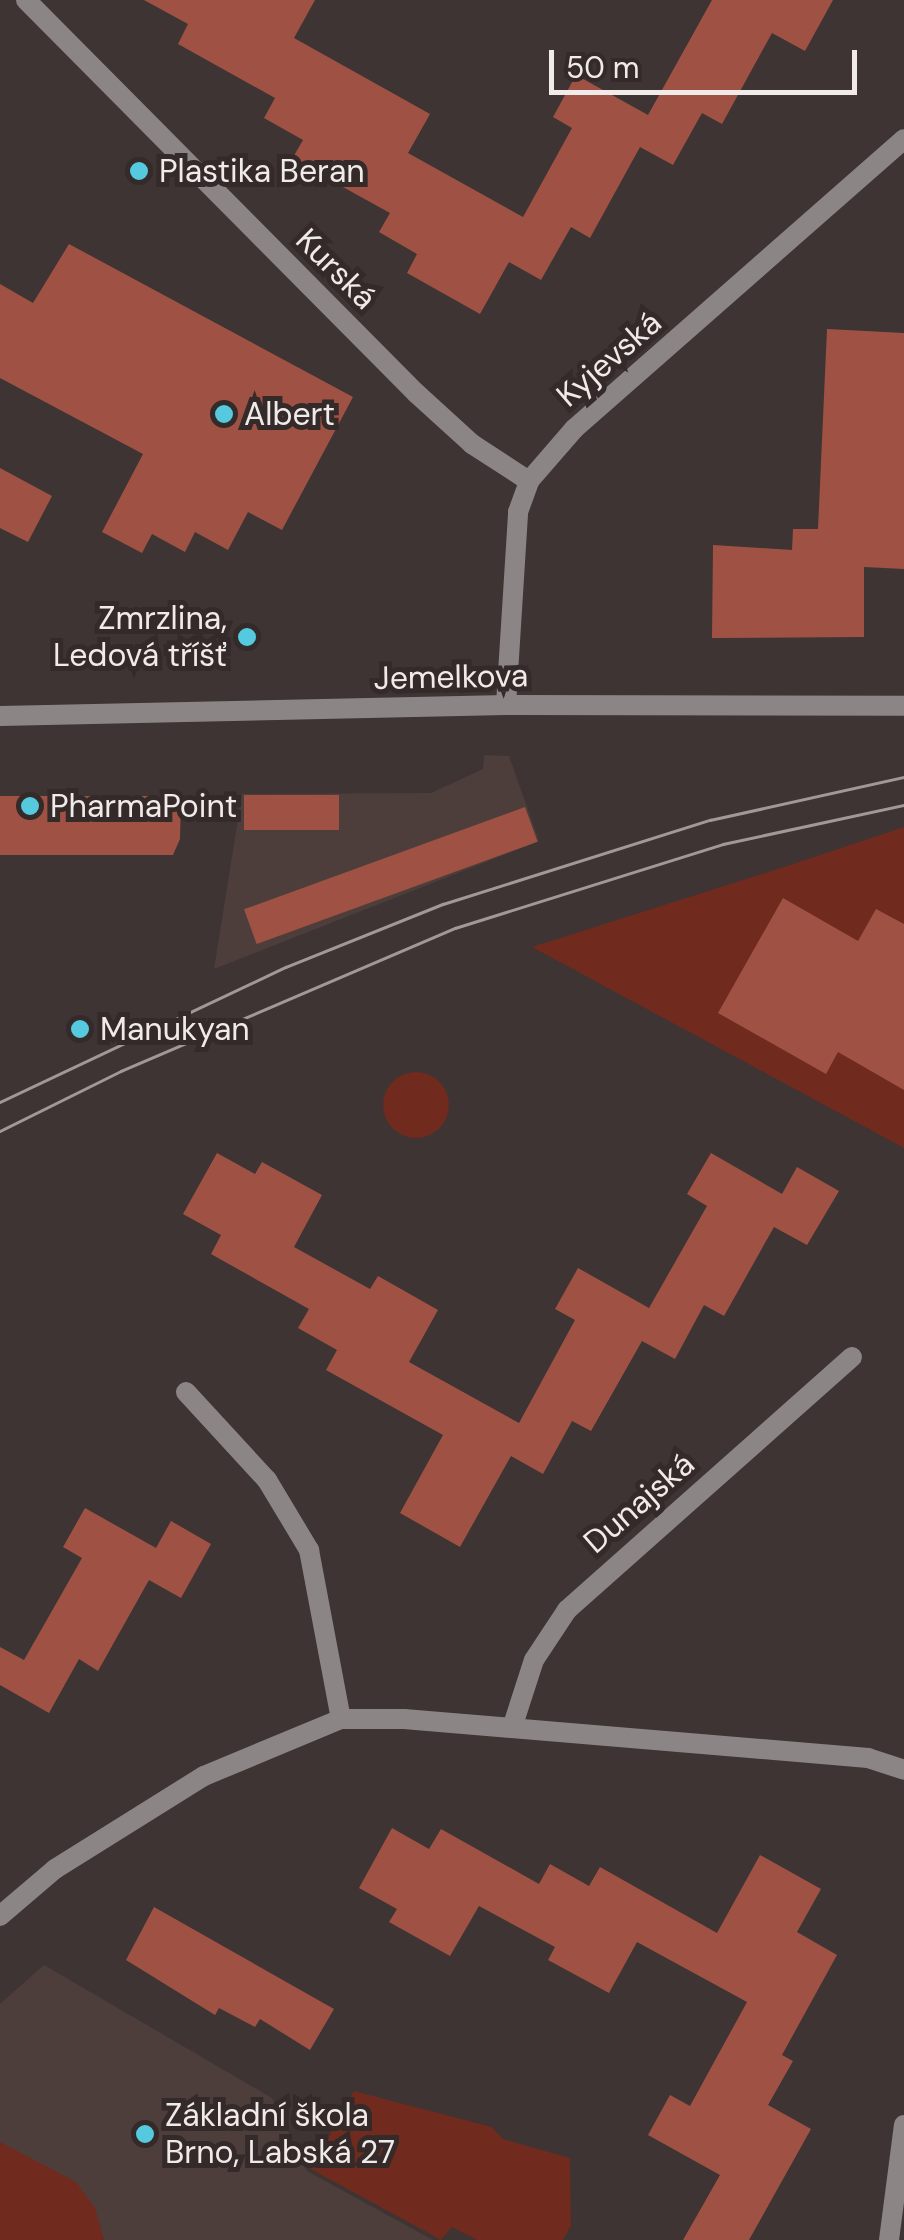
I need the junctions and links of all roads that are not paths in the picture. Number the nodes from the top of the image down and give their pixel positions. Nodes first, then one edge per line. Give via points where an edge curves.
1 (26, 0) edge
2 (904, 139) edge
3 (529, 481) junction
4 (506, 704) junction
5 (904, 706) edge
6 (0, 716) edge
7 (852, 1357) dead end
8 (186, 1392) dead end
9 (341, 1719) junction
10 (512, 1728) junction
11 (904, 1770) edge
12 (0, 1916) edge
13 (904, 2124) edge
14 (890, 2240) edge

1 - 3 street, Kurská via 416,392 472,444
2 - 3 street, Kyjevská via 574,429
3 - 4 street, Kyjevská via 514,548
4 - 5 street, Jemelkova
4 - 6 street, Jemelkova
7 - 10 street, Dunajská via 567,1610 534,1660
8 - 9 street via 267,1480 309,1550
9 - 10 street
9 - 12 street via 204,1776 55,1869
10 - 11 street via 868,1758
13 - 14 street

